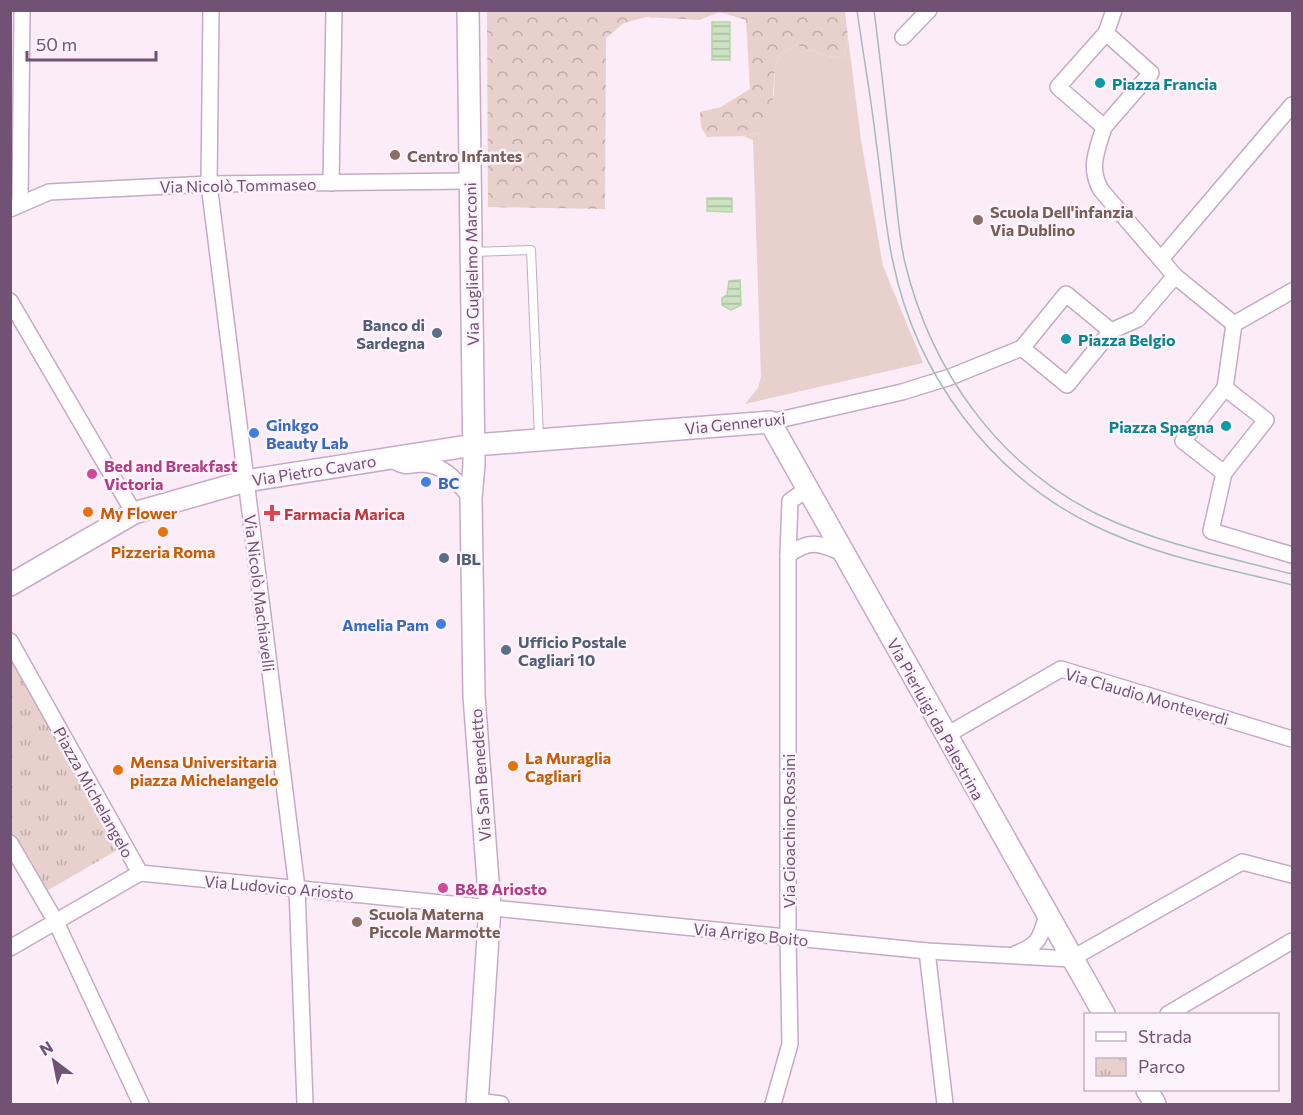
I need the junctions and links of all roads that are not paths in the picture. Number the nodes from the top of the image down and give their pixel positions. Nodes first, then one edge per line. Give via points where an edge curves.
1 (22, 10) edge
2 (212, 10) edge
3 (334, 10) edge
4 (468, 10) edge
5 (929, 10) edge
6 (1114, 10) edge
7 (1106, 33) junction
8 (903, 37) dead end
9 (1293, 105) edge
10 (1104, 127) junction
11 (470, 181) junction
12 (331, 183) junction
13 (209, 184) junction
14 (15, 207) edge
15 (471, 252) junction
16 (1161, 259) junction
17 (1175, 276) junction
18 (1293, 291) edge
19 (10, 301) edge
20 (1234, 324) junction
21 (1111, 331) junction
22 (1022, 348) junction
23 (1225, 388) junction
24 (770, 422) junction
25 (540, 440) junction
26 (474, 445) junction
27 (388, 458) junction
28 (1224, 473) junction
29 (246, 481) junction
30 (806, 490) junction
31 (471, 498) junction
32 (134, 513) junction
33 (843, 553) junction
34 (788, 555) junction
35 (1293, 555) edge
36 (10, 585) edge
37 (10, 641) edge
38 (945, 736) junction
39 (1293, 739) edge
40 (10, 843) edge
41 (140, 873) junction
42 (1293, 875) edge
43 (297, 888) junction
44 (490, 907) junction
45 (1047, 915) junction
46 (56, 922) junction
47 (788, 938) junction
48 (1293, 941) edge
49 (10, 948) edge
50 (927, 951) junction
51 (1012, 955) junction
52 (1071, 958) junction
53 (1103, 1013) edge
54 (1170, 1013) edge
55 (477, 1103) edge
56 (141, 1104) edge
57 (305, 1104) edge
58 (501, 1104) edge
59 (773, 1104) edge
60 (945, 1104) edge

1 - 14 street
2 - 13 street, Via Nicolò Machiavelli
3 - 12 street
4 - 11 street, Via Guglielmo Marconi
5 - 8 street
6 - 7 street
7 - 10 street via 1151,73
7 - 10 street via 1058,87
9 - 16 street
10 - 16 street via 1093,165 1095,179
11 - 12 street, Via Nicolò Tommaseo
11 - 15 street, Via Guglielmo Marconi
12 - 13 street, Via Nicolò Tommaseo
13 - 14 street, Via Nicolò Tommaseo via 49,192
13 - 29 street, Via Nicolò Machiavelli
15 - 25 lane via 531,250
15 - 26 street, Via Guglielmo Marconi
16 - 17 street
17 - 20 street
17 - 21 street via 1138,319
18 - 20 street
19 - 32 street
20 - 23 street
21 - 22 street via 1066,294
21 - 22 street via 1067,385
22 - 24 street, Via Genneruxi via 902,392
23 - 28 street via 1183,441
23 - 28 street via 1266,420
24 - 25 street, Via Genneruxi
24 - 30 street, Via Pierluigi da Palestrina
25 - 26 street, Via Genneruxi
26 - 27 street, Via Pietro Cavaro
26 - 31 street, Via San Benedetto
27 - 29 street, Via Pietro Cavaro
27 - 31 street, Via Pietro Cavaro via 403,466 422,464 447,472
28 - 35 street via 1211,531
29 - 32 street, Via Pietro Cavaro
29 - 43 street, Via Nicolò Machiavelli
30 - 33 street, Via Pierluigi da Palestrina
30 - 34 street, Via Gioachino Rossini via 790,501
31 - 44 street, Via San Benedetto via 474,696
32 - 36 street, Via Pietro Cavaro
33 - 34 street via 811,543
33 - 38 street, Via Pierluigi da Palestrina
34 - 47 street, Via Gioachino Rossini
37 - 41 street, Piazza Michelangelo
38 - 39 street, Via Claudio Monteverdi via 1061,669
38 - 45 street, Via Pierluigi da Palestrina
40 - 46 street
41 - 43 street, Via Ludovico Ariosto
41 - 46 street, Piazza Michelangelo
42 - 52 street via 1242,862
43 - 44 street, Via Ludovico Ariosto
43 - 57 street, Via Nicolò Machiavelli
44 - 47 street, Via Arrigo Boito
44 - 55 street, Via San Benedetto
45 - 51 street via 1039,940 1029,949
45 - 52 street, Via Pierluigi da Palestrina
46 - 49 street, Piazza Michelangelo
46 - 56 street
47 - 50 street, Via Arrigo Boito
47 - 59 street, Via Gioachino Rossini via 790,1044
48 - 54 street
50 - 51 street, Via Arrigo Boito
50 - 60 street
51 - 52 street, Via Arrigo Boito
52 - 53 street, Via Pierluigi da Palestrina
55 - 58 street

